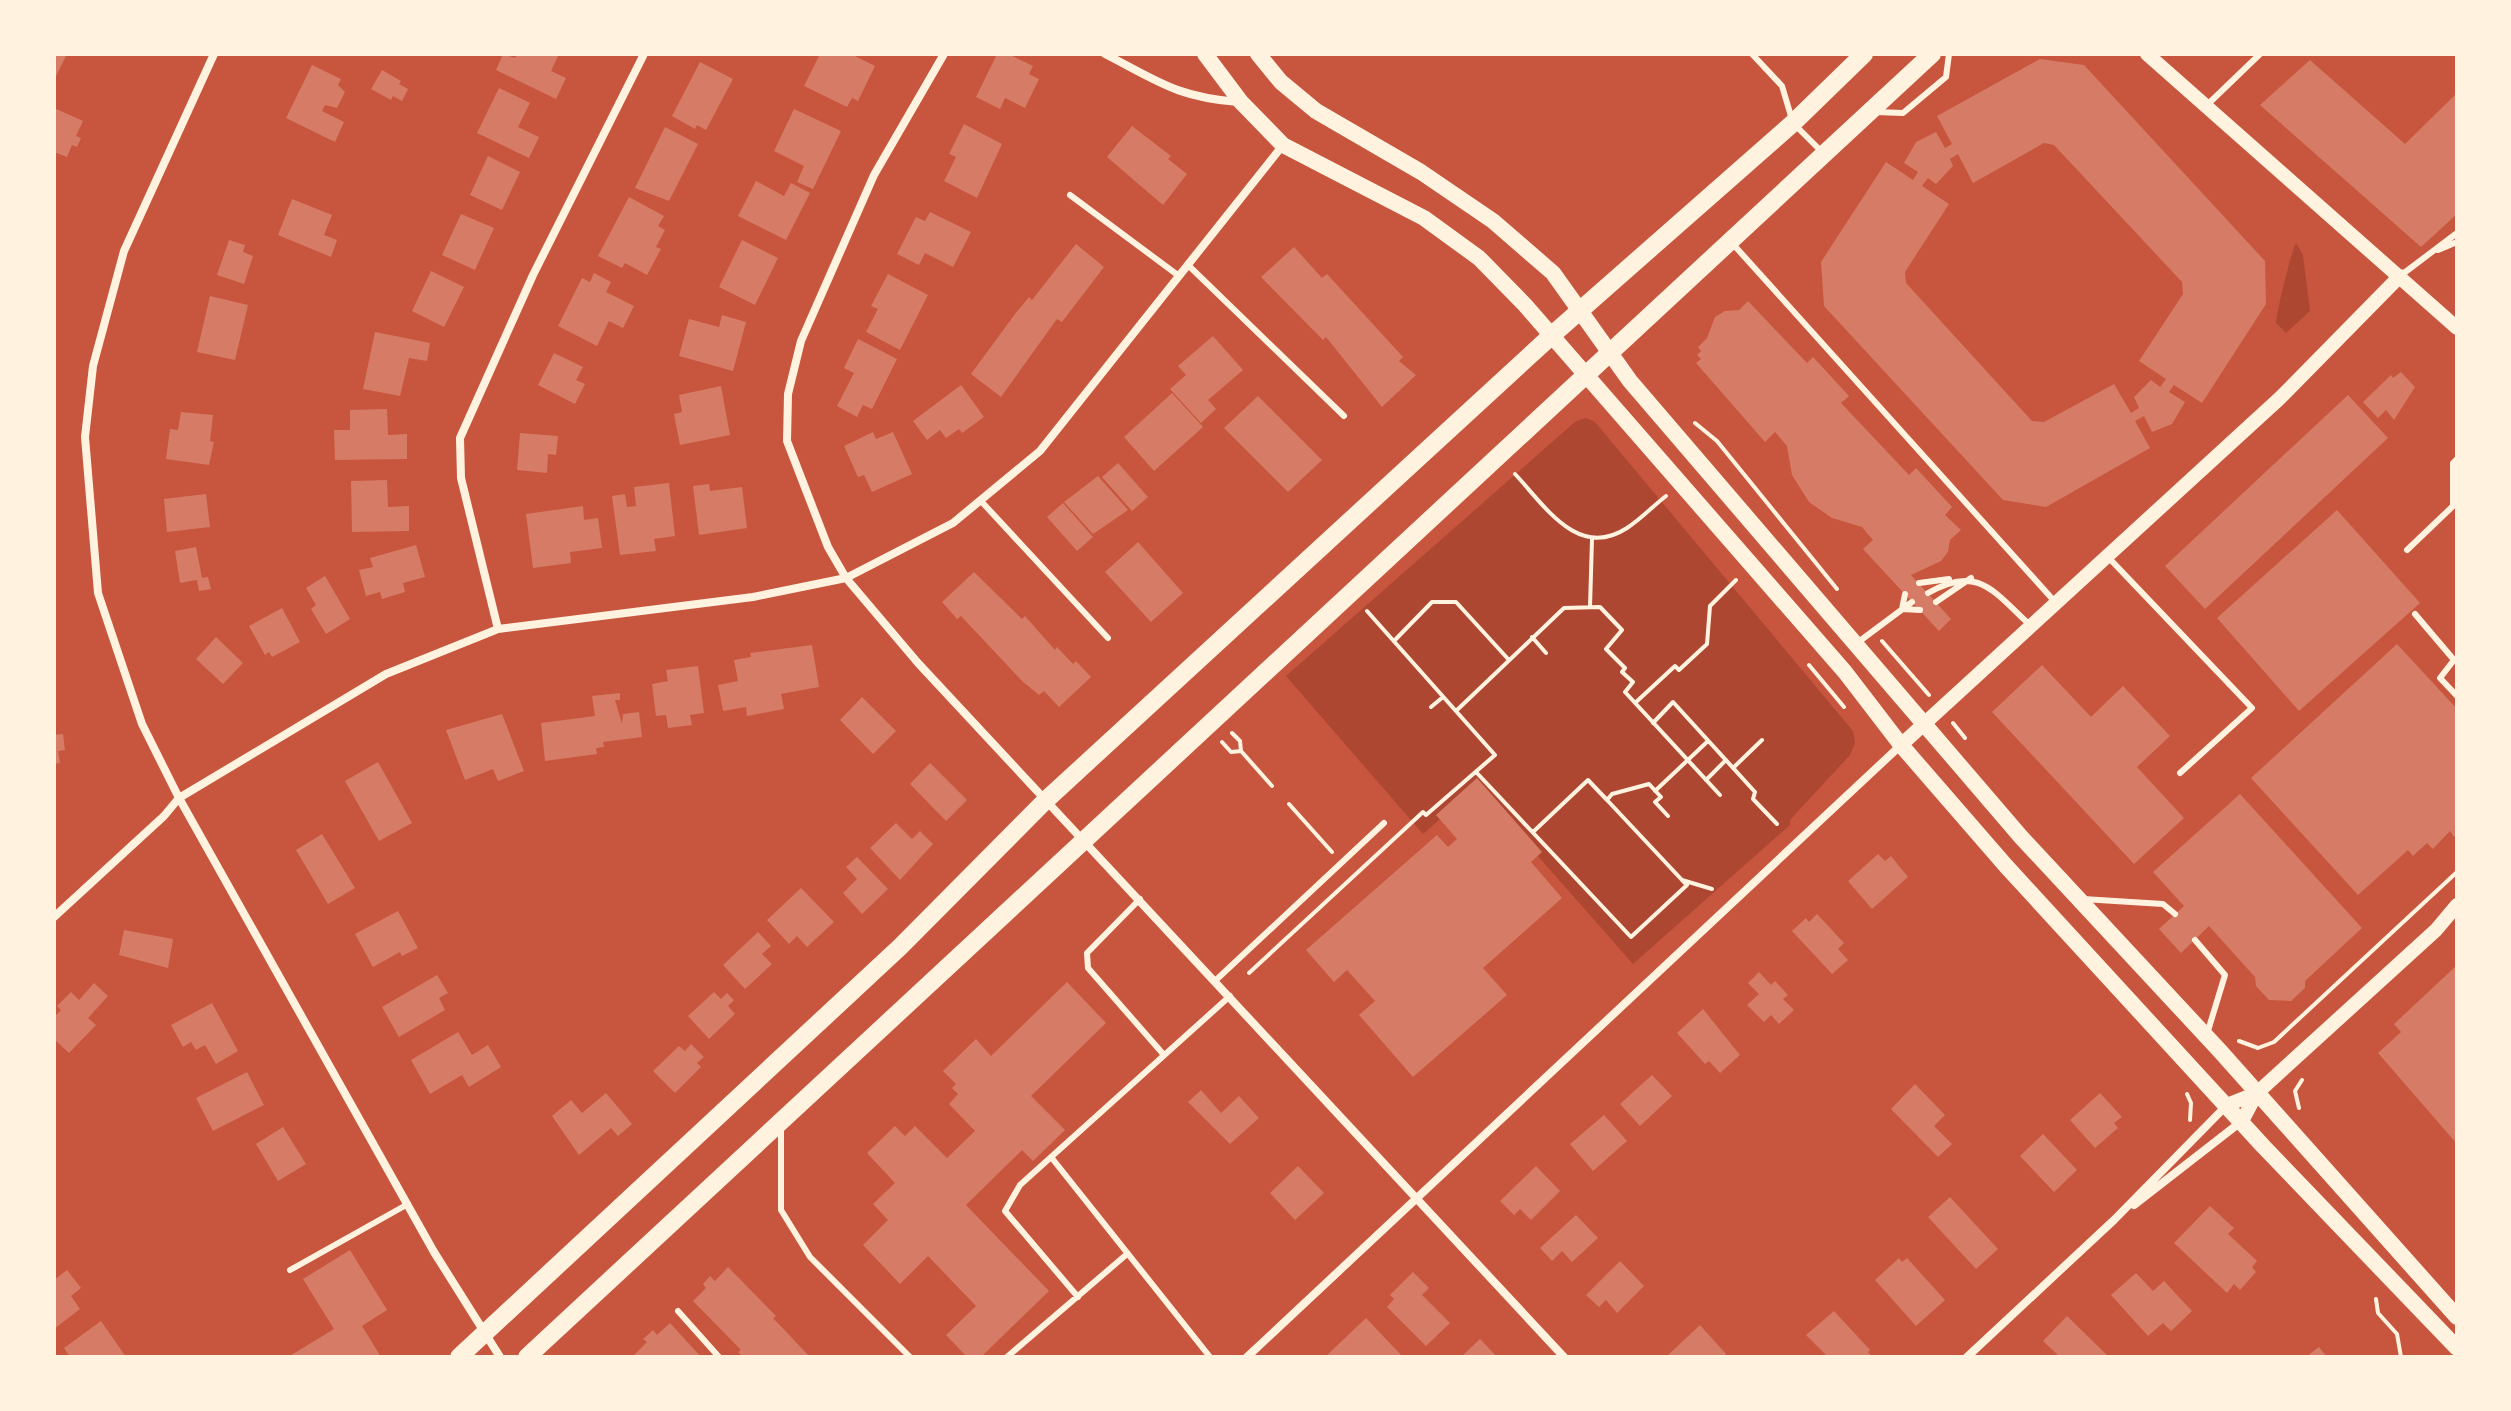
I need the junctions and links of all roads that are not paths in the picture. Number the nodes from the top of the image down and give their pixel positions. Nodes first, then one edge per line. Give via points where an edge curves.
1 (214, 54) edge
2 (644, 54) edge
3 (944, 54) edge
4 (1105, 54) edge
5 (1205, 54) edge
6 (1258, 54) edge
7 (1752, 54) edge
8 (1864, 54) edge
9 (1932, 54) edge
10 (1949, 54) edge
11 (2260, 54) edge
12 (2155, 56) edge
13 (1241, 102) junction
14 (2206, 106) junction
15 (1871, 112) junction
16 (1793, 123) junction
17 (1283, 145) junction
18 (1825, 156) junction
19 (1070, 195) dead end
20 (2457, 233) edge
21 (1730, 241) junction
22 (2457, 242) edge
23 (2430, 254) junction
24 (1188, 265) junction
25 (1179, 276) junction
26 (2400, 276) junction
27 (1579, 312) junction
28 (2457, 328) edge
29 (1551, 336) junction
30 (1608, 353) junction
31 (1587, 375) junction
32 (1344, 416) dead end
33 (2457, 459) edge
34 (980, 500) junction
35 (2407, 550) dead end
36 (2107, 556) junction
37 (846, 578) junction
38 (1971, 578) junction
39 (1952, 579) junction
40 (1919, 583) dead end
41 (1928, 593) dead end
42 (1905, 594) dead end
43 (1912, 602) dead end
44 (1936, 602) dead end
45 (2056, 603) junction
46 (1902, 609) junction
47 (1920, 610) dead end
48 (2415, 614) dead end
49 (2031, 626) junction
50 (498, 629) junction
51 (1108, 638) dead end
52 (1857, 643) junction
53 (2457, 696) edge
54 (1924, 724) junction
55 (1901, 745) junction
56 (2180, 773) dead end
57 (179, 798) junction
58 (1045, 801) junction
59 (1384, 823) dead end
60 (1083, 838) junction
61 (1140, 899) junction
62 (2079, 899) junction
63 (2457, 905) edge
64 (2175, 914) dead end
65 (54, 917) edge
66 (2195, 940) dead end
67 (1216, 980) junction
68 (1230, 996) junction
69 (2206, 1038) junction
70 (1164, 1055) junction
71 (2257, 1093) junction
72 (2227, 1105) junction
73 (2242, 1121) junction
74 (781, 1122) junction
75 (1051, 1157) junction
76 (1417, 1195) junction
77 (408, 1204) junction
78 (2114, 1220) junction
79 (1127, 1254) junction
80 (290, 1270) dead end
81 (1078, 1297) junction
82 (678, 1311) dead end
83 (2457, 1317) edge
84 (484, 1334) junction
85 (2457, 1348) edge
86 (459, 1357) edge
87 (500, 1357) edge
88 (527, 1357) edge
89 (719, 1357) edge
90 (910, 1357) edge
91 (1007, 1357) edge
92 (1210, 1357) edge
93 (1247, 1357) edge
94 (1564, 1357) edge
95 (1967, 1357) edge

1 - 57 street via 124,251 93,366 85,437 98,593 142,724
2 - 50 street via 533,275 460,438 461,478
3 - 37 street via 874,175 801,341 788,394 787,441 828,547
4 - 13 street via 1186,95
5 - 13 main road
6 - 27 main road via 1316,111 1493,221 1553,273
7 - 16 lane via 1782,86
8 - 16 main road
9 - 15 main road
10 - 15 lane via 1946,77 1903,113
11 - 14 lane
12 - 14 street
13 - 17 main road
14 - 26 street
15 - 18 main road
16 - 18 lane
16 - 27 main road
17 - 24 street
17 - 29 main road via 1424,218 1479,258
18 - 21 main road
19 - 25 lane
20 - 23 lane
21 - 30 main road
21 - 45 lane
22 - 23 lane
23 - 26 lane
24 - 25 street
24 - 32 lane
25 - 34 street via 1040,451
26 - 28 street
26 - 36 street via 2280,398
27 - 29 main road
27 - 30 main road
29 - 31 main road
29 - 58 main road
30 - 31 main road
30 - 52 main road
31 - 55 main road via 1845,672
31 - 60 main road
33 - 35 lane via 2453,506
34 - 37 street via 953,523
34 - 51 lane
36 - 45 street
36 - 56 lane via 2252,708
37 - 50 street via 753,597
37 - 58 street
38 - 39 lane
38 - 44 lane
38 - 49 lane
39 - 40 lane
39 - 41 lane
42 - 46 lane
43 - 46 lane
45 - 49 street
46 - 47 lane
46 - 52 lane
48 - 53 lane via 2454,660 2440,678
49 - 54 street
50 - 57 street via 386,674
52 - 54 main road
54 - 55 street
54 - 62 main road
55 - 72 main road
55 - 76 street
57 - 65 street
57 - 77 street
58 - 60 street
58 - 84 main road via 900,947
59 - 67 lane
60 - 61 street
60 - 74 main road
61 - 67 street
61 - 70 lane via 1087,953 1088,968
62 - 64 lane via 2163,904
62 - 69 main road
63 - 71 street
66 - 69 lane via 2225,975
67 - 68 street
68 - 70 lane
68 - 76 street
69 - 71 main road
70 - 75 lane
71 - 72 street
71 - 73 street
71 - 83 main road
72 - 73 main road
72 - 78 street
73 - 78 street
73 - 85 main road
74 - 88 main road
74 - 90 lane via 781,1210 810,1257
75 - 79 lane
75 - 81 lane via 1020,1185 1005,1211
76 - 93 street
76 - 94 street
77 - 80 lane
77 - 84 street
78 - 95 street
79 - 81 lane
79 - 92 lane
81 - 91 lane
82 - 89 lane
84 - 86 main road
84 - 87 street

